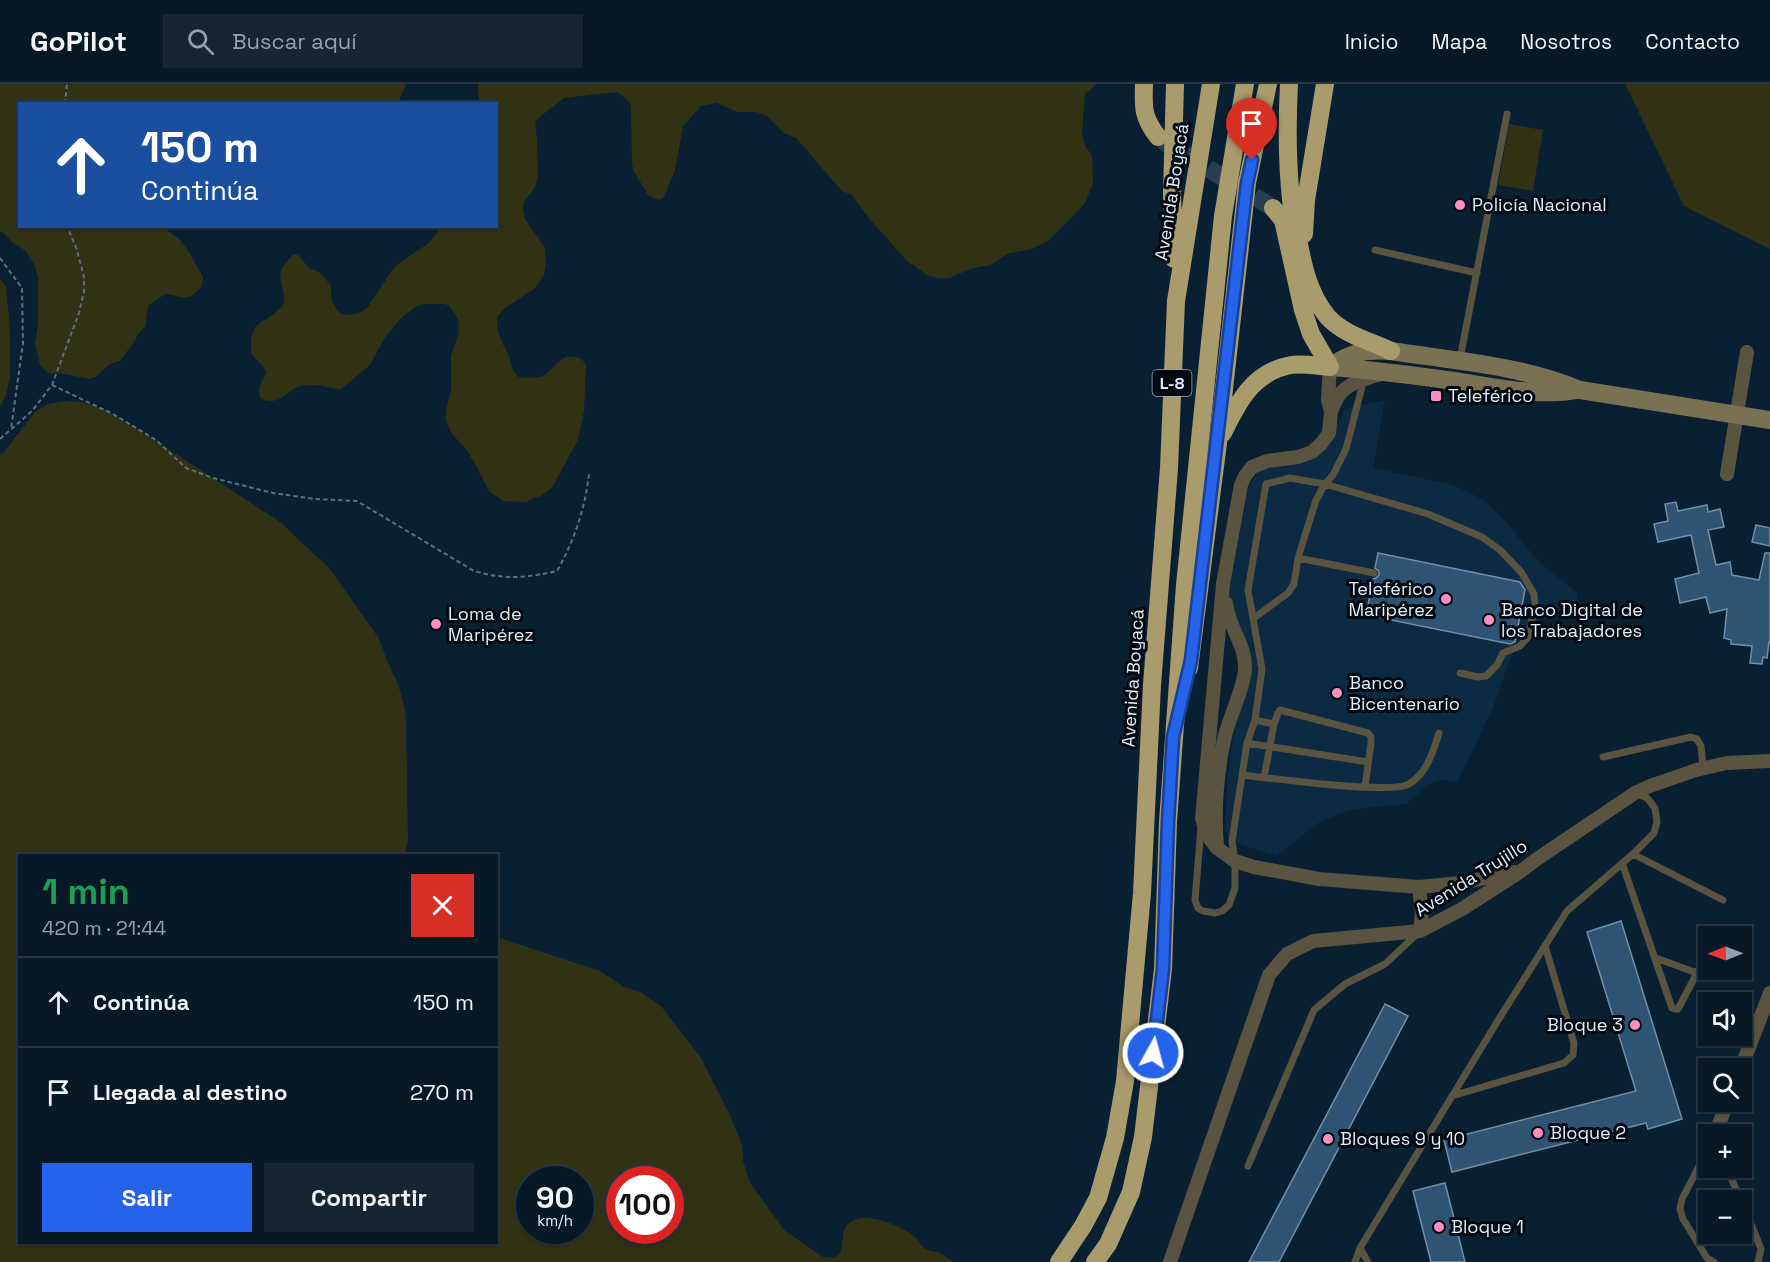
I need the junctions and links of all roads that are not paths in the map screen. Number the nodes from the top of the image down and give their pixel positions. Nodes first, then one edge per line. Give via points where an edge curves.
1 (1144, 84) edge
2 (1175, 84) edge
3 (1211, 84) edge
4 (1245, 84) edge
5 (1268, 84) edge
6 (1289, 84) edge
7 (1325, 84) edge
8 (1507, 114) dead end
9 (1158, 137) tunnel mouth
10 (1274, 208) tunnel mouth
11 (1374, 250) dead end
12 (1303, 262) junction
13 (1477, 273) junction
14 (1176, 301) junction
15 (1391, 351) junction
16 (1747, 352) dead end
17 (1460, 361) junction
18 (1329, 366) junction
19 (1505, 367) junction
20 (1390, 372) junction
21 (1364, 379) junction
22 (1501, 388) junction
23 (1580, 390) junction
24 (1330, 412) junction
25 (1736, 415) junction
26 (1770, 420) edge
27 (1218, 443) junction
28 (1727, 474) dead end
29 (1325, 484) junction
30 (1298, 558) junction
31 (1374, 573) dead end
32 (1223, 584) junction
33 (1254, 618) junction
34 (1460, 673) dead end
35 (1255, 720) junction
36 (1274, 724) junction
37 (1439, 733) dead end
38 (1173, 737) junction
39 (1247, 742) junction
40 (1270, 746) junction
41 (1603, 758) dead end
42 (1770, 761) edge
43 (1368, 762) junction
44 (1703, 768) junction
45 (1242, 775) junction
46 (1264, 778) junction
47 (1365, 787) junction
48 (1635, 792) junction
49 (1202, 819) junction
50 (1217, 848) junction
51 (1633, 854) junction
52 (1235, 861) junction
53 (1622, 862) junction
54 (1521, 871) junction
55 (1419, 887) junction
56 (1723, 900) dead end
57 (1420, 931) junction
58 (1545, 946) junction
59 (1656, 958) junction
60 (1697, 973) joint
61 (1770, 993) edge
62 (1745, 1058) edge
63 (1452, 1096) junction
64 (1248, 1166) dead end
65 (1698, 1168) edge
66 (1752, 1227) edge
67 (1108, 1244) junction
68 (1360, 1248) junction
69 (1059, 1262) edge
70 (1095, 1262) edge
71 (1102, 1262) edge
72 (1170, 1262) edge
73 (1354, 1262) edge
74 (1368, 1262) edge
75 (1714, 1262) edge
76 (1758, 1262) edge

1 - 9 highway via 1147,122
2 - 14 highway via 1172,194
3 - 14 highway, Avenida Boyacá / L-8
4 - 38 highway, L-8 via 1223,216
5 - 27 highway via 1247,183
6 - 12 highway via 1291,200
7 - 12 highway via 1306,200
8 - 13 lane
10 - 18 highway via 1282,220 1305,318
11 - 13 lane
12 - 15 highway via 1316,299 1328,317 1341,328
13 - 17 lane
14 - 69 highway, Avenida Boyacá / L-8 via 1142,893 1125,1081 1115,1138 1098,1198
15 - 17 street
15 - 18 street via 1355,353
16 - 25 street
17 - 19 street
18 - 20 street
18 - 24 street
18 - 27 highway via 1291,365 1250,386
19 - 22 street via 1512,382
19 - 23 street
20 - 21 street
20 - 22 street
21 - 24 street via 1340,394
21 - 29 lane via 1346,449
22 - 23 street
23 - 25 street
24 - 32 street via 1329,434 1312,452 1267,461 1252,467 1245,476
25 - 26 street
25 - 28 street
27 - 38 highway via 1191,660
29 - 30 lane
29 - 33 lane via 1290,478 1266,484 1248,591
29 - 34 lane via 1428,514 1482,537 1521,572 1534,594 1528,637 1520,646 1503,653 1486,676
30 - 31 lane
30 - 33 lane via 1294,584 1288,593
32 - 49 street
32 - 50 street via 1227,614 1243,650 1245,672 1224,739 1218,783
33 - 35 lane via 1262,669
35 - 36 lane
35 - 39 lane
36 - 40 lane
36 - 43 lane via 1280,710 1368,733
37 - 47 lane via 1422,773 1409,784
38 - 67 highway, L-8 via 1163,969 1143,1137 1131,1192
39 - 40 lane
39 - 45 lane
40 - 43 lane
40 - 46 lane
41 - 44 lane via 1691,737 1698,739 1701,746
42 - 44 street, Avenida Trujillo
43 - 47 lane
44 - 48 street, Avenida Trujillo
45 - 46 lane
45 - 52 lane via 1232,841
46 - 47 lane
48 - 51 lane via 1655,808 1657,822 1654,832
48 - 54 street, Avenida Trujillo
49 - 50 street
49 - 52 lane via 1195,900 1198,908 1215,913 1229,904 1235,888
50 - 52 street
51 - 53 lane
51 - 56 lane
52 - 55 street via 1320,879
53 - 58 lane via 1568,910
53 - 59 lane
54 - 55 street
54 - 57 street, Avenida Trujillo
55 - 57 street
57 - 64 lane via 1385,964 1345,984 1314,1010
57 - 72 street, Avenida Trujillo via 1313,941 1287,954 1269,975
58 - 63 lane
58 - 63 lane via 1574,1043 1573,1055 1564,1063
59 - 60 lane
59 - 60 lane via 1672,1008 1678,1009
61 - 62 street
63 - 68 lane
65 - 75 lane via 1680,1209 1707,1258
66 - 76 lane via 1761,1249
67 - 70 highway, L-8
67 - 71 highway
68 - 73 lane
68 - 74 lane

